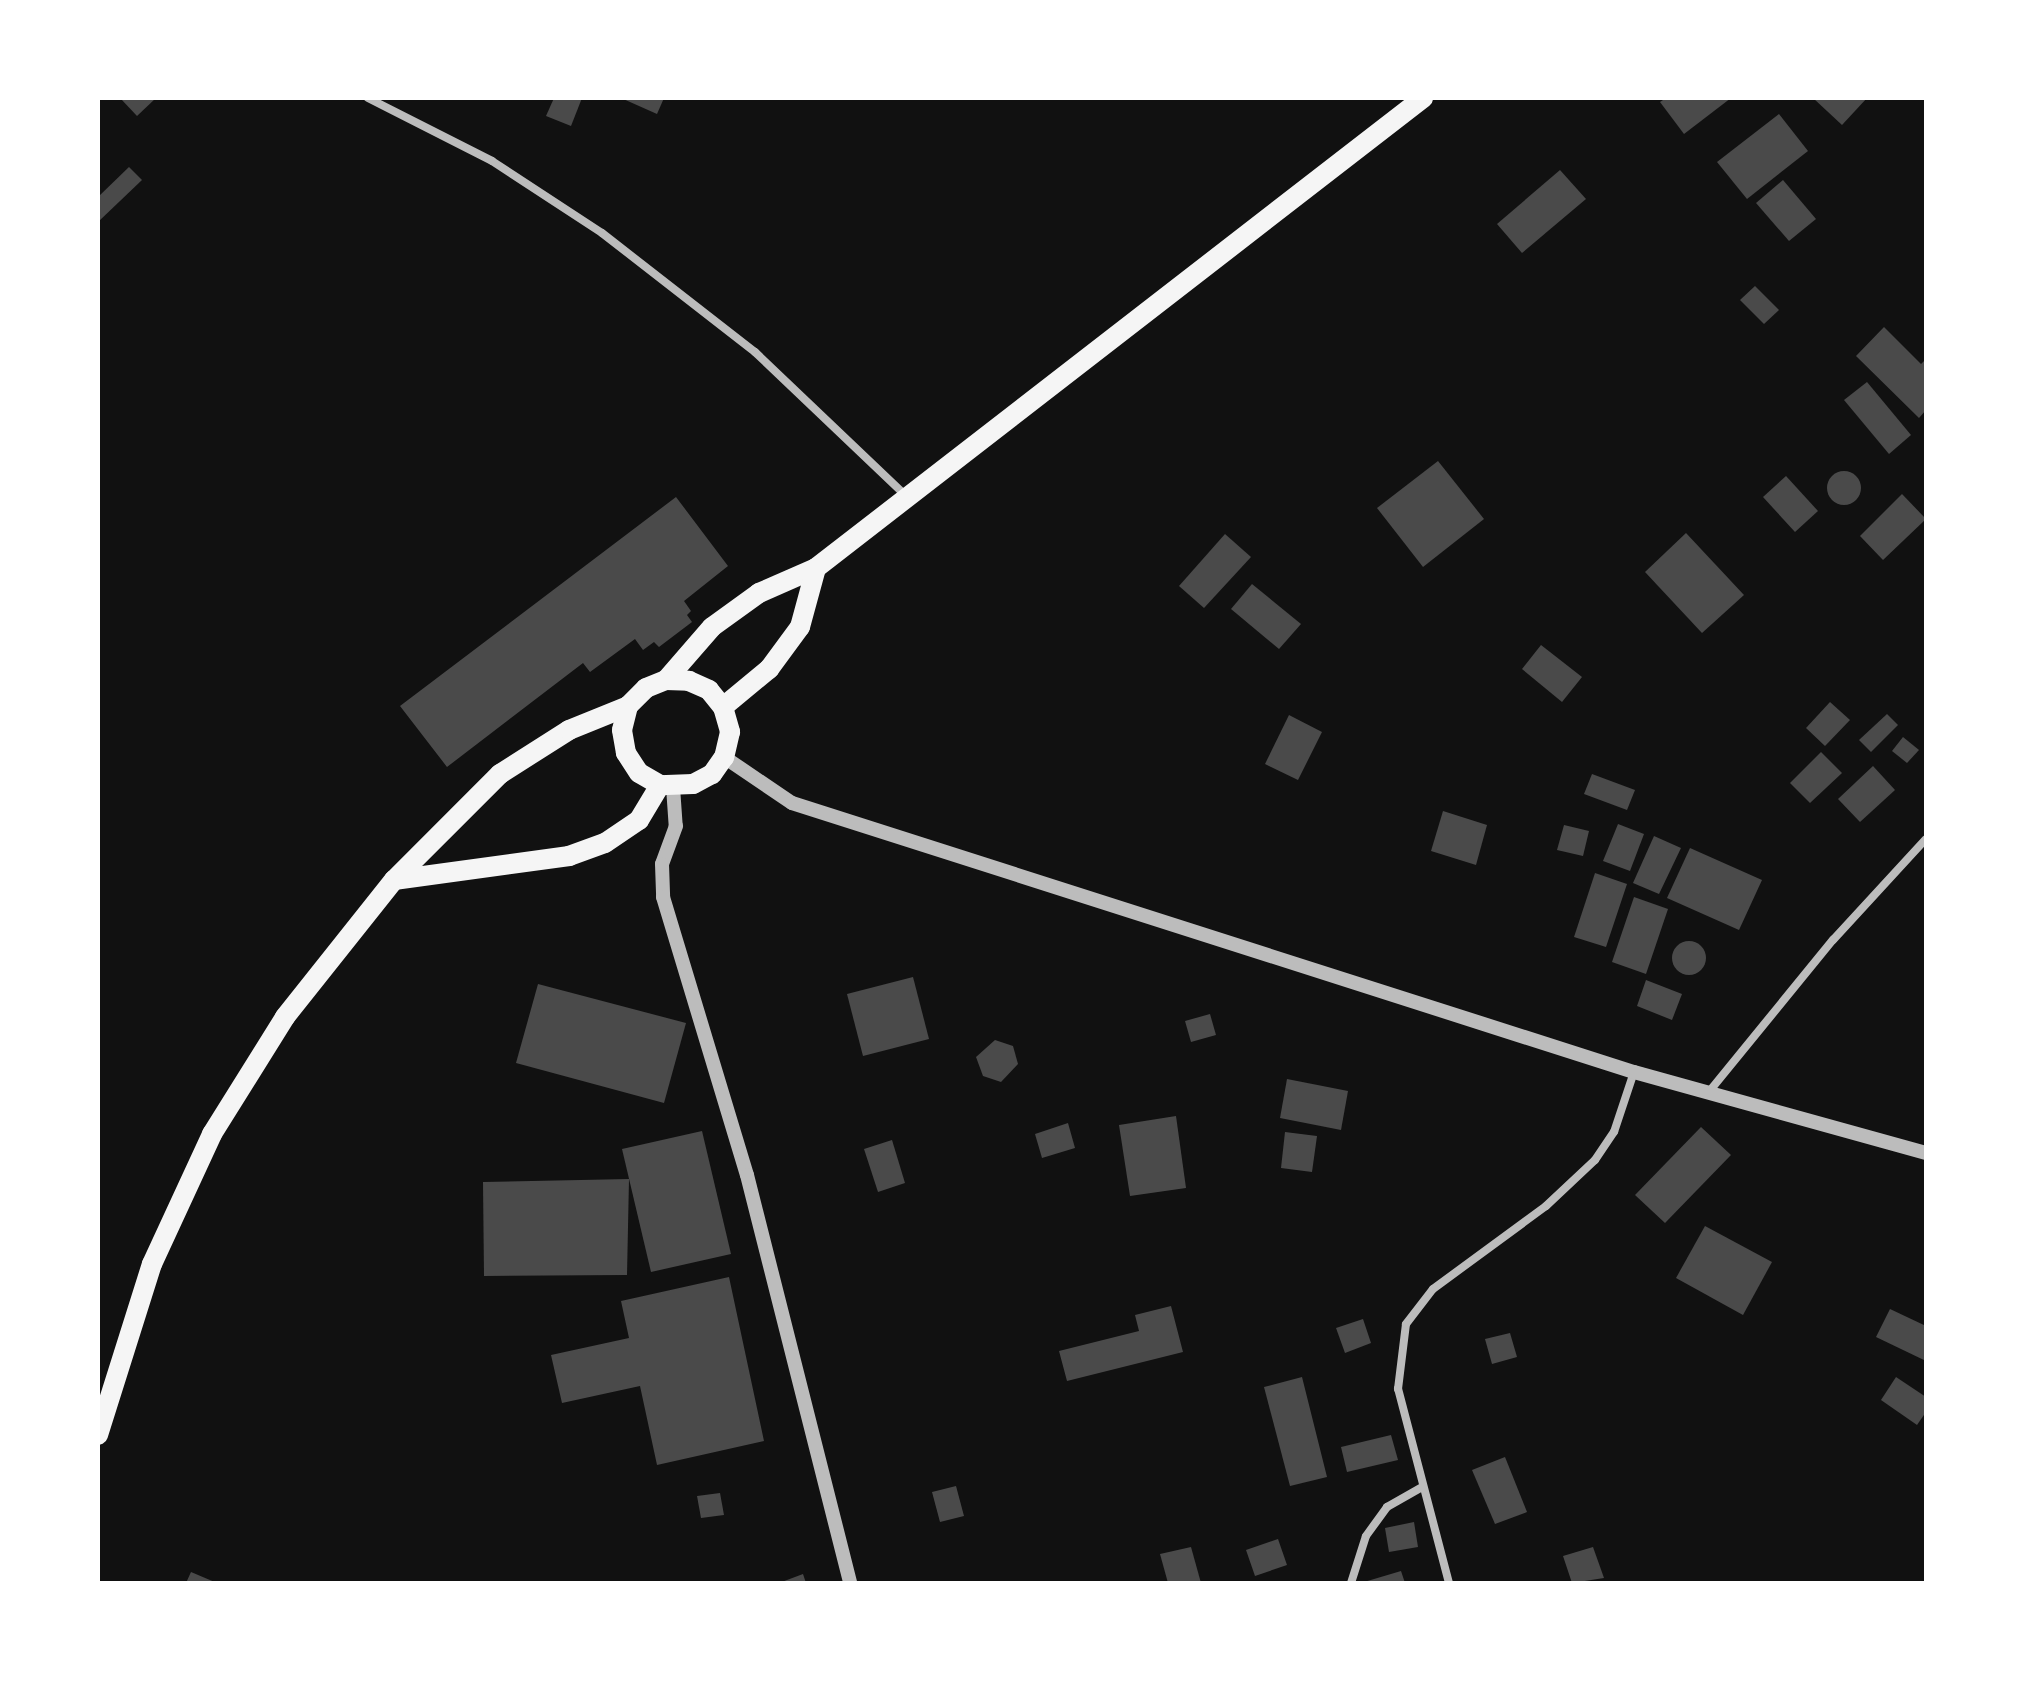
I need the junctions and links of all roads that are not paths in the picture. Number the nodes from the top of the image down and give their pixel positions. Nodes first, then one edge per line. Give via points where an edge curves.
1 (368, 98) edge
2 (1423, 98) edge
3 (908, 498) junction
4 (816, 568) junction
5 (666, 680) junction
6 (628, 706) junction
7 (723, 707) junction
8 (724, 757) junction
9 (667, 786) junction
10 (1926, 839) edge
11 (394, 880) junction
12 (1634, 1072) junction
13 (1707, 1094) junction
14 (1926, 1153) edge
15 (98, 1435) edge
16 (1422, 1487) junction
17 (850, 1583) edge
18 (1351, 1583) edge
19 (1449, 1583) edge

1 - 3 street via 492,161 602,233 755,352
2 - 3 main road
3 - 4 main road
4 - 5 main road via 759,593 712,627
4 - 7 main road via 800,627 769,669
5 - 6 main road via 646,688
5 - 7 main road via 689,681 709,690
6 - 9 main road via 622,730 626,753 639,773
6 - 11 main road via 569,730 500,774
7 - 8 main road via 730,732
8 - 9 main road via 712,774 693,784
8 - 12 street via 792,803
9 - 11 main road via 639,820 605,843 569,856
9 - 17 street via 676,826 662,864 663,897 747,1175
10 - 13 street via 1833,940
11 - 15 main road via 285,1017 212,1134 152,1264
12 - 13 street
12 - 16 street via 1614,1132 1595,1160 1546,1206 1433,1289 1406,1324 1398,1389
13 - 14 street
16 - 18 street via 1387,1507 1366,1536
16 - 19 street

